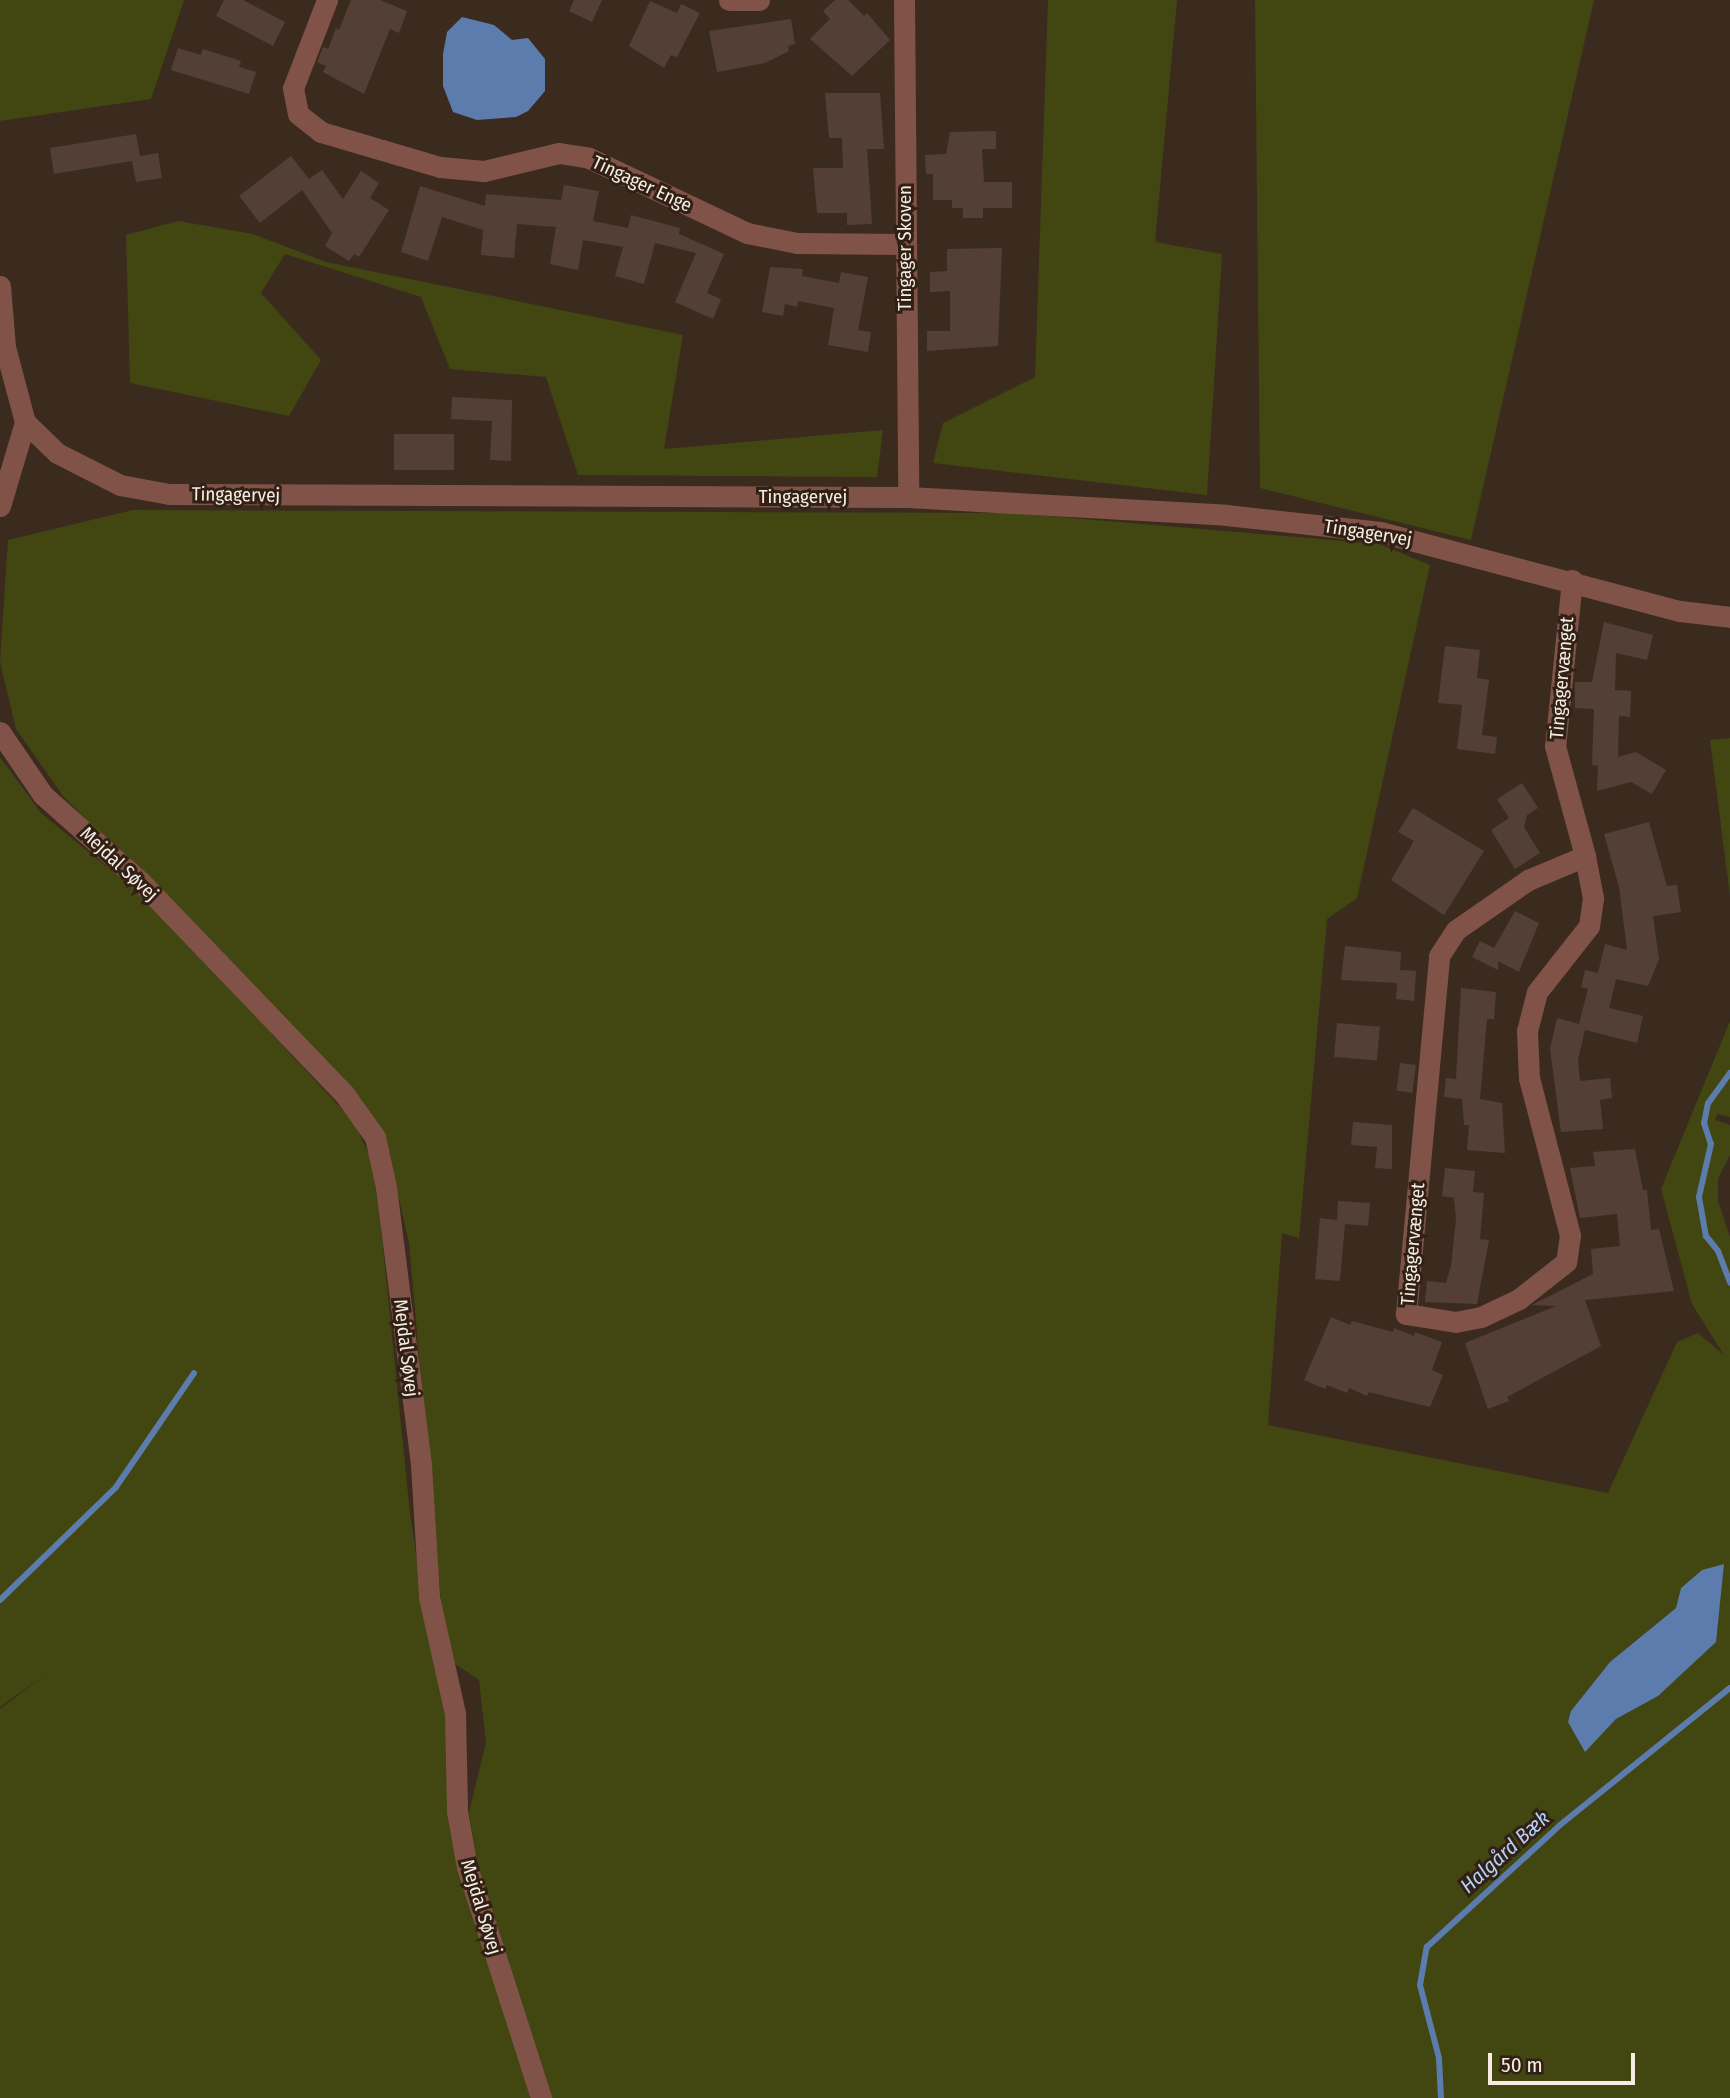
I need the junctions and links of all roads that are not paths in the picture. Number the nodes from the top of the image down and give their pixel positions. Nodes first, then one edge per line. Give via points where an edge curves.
1 (327, 0) edge
2 (729, 0) edge
3 (759, 0) edge
4 (904, 0) edge
5 (904, 244) junction
6 (0, 286) edge
7 (25, 422) junction
8 (908, 497) junction
9 (0, 506) edge
10 (1572, 580) junction
11 (1730, 617) edge
12 (0, 732) edge
13 (1585, 856) junction
14 (541, 2098) edge

1 - 5 street, Tingager Enge via 293,88 298,114 321,132 440,167 473,170 559,153 589,158 747,233 797,243
2 - 3 street
4 - 5 street, Tingager Skoven
5 - 8 street, Tingager Skoven
6 - 7 street, Tingagervej via 11,382
7 - 8 street, Tingagervej via 57,453 89,472 120,485 169,494
7 - 9 street
8 - 10 street, Tingagervej via 1226,515 1380,532
10 - 11 street, Tingagervej via 1681,611
10 - 13 street, Tingagervænget via 1555,746
12 - 14 street, Mejdal Søvej via 43,795 140,881 345,1095 375,1137 386,1187 421,1465 429,1597 455,1713 457,1811 467,1867
13 - 13 street, Tingagervænget via 1593,898 1588,926 1537,992 1527,1031 1529,1078 1570,1235 1566,1262 1519,1299 1481,1317 1455,1322 1406,1314 1439,956 1456,930 1528,880

